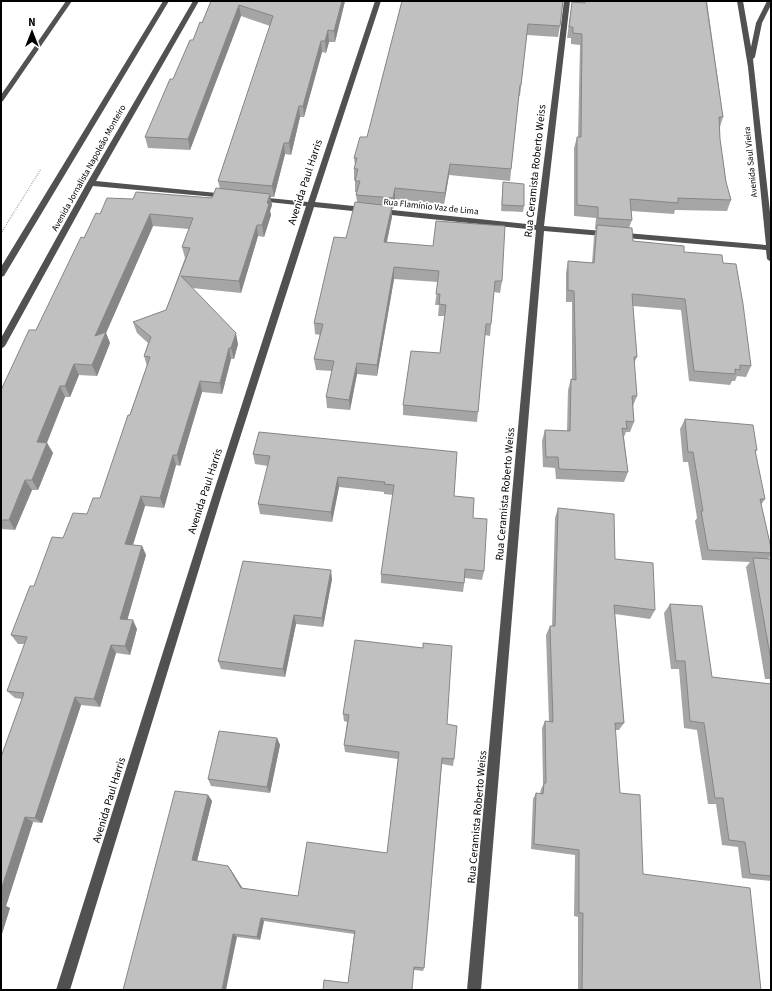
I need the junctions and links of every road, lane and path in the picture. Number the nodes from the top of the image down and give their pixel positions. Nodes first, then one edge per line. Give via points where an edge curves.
1 (69, 1) edge
2 (166, 1) edge
3 (196, 1) edge
4 (378, 1) edge
5 (567, 1) edge
6 (740, 1) edge
7 (770, 1) edge
8 (751, 63) junction
9 (1, 100) edge
10 (91, 183) junction
11 (232, 196) edge
12 (247, 198) edge
13 (310, 204) junction
14 (540, 228) junction
15 (770, 248) junction
16 (771, 259) edge
17 (1, 274) edge
18 (1, 346) edge
19 (63, 990) edge
20 (474, 990) edge

1 - 9 street
2 - 17 street
3 - 10 street, Avenida Jornalista Napoleão Monteiro
4 - 13 street, Avenida Paul Harris
5 - 14 street, Rua Ceramista Roberto Weiss
6 - 8 street, Avenida Saul Vieira
7 - 8 street, Avenida Saul Vieira via 759,23
8 - 15 street, Avenida Saul Vieira
10 - 11 street
10 - 18 street, Avenida Jornalista Napoleão Monteiro
12 - 13 street, Rua Flamínio Vaz de Lima
13 - 14 street, Rua Flamínio Vaz de Lima
13 - 19 street, Avenida Paul Harris
14 - 15 street, Rua Flamínio Vaz de Lima
14 - 20 street, Rua Ceramista Roberto Weiss
15 - 16 street, Avenida Saul Vieira

